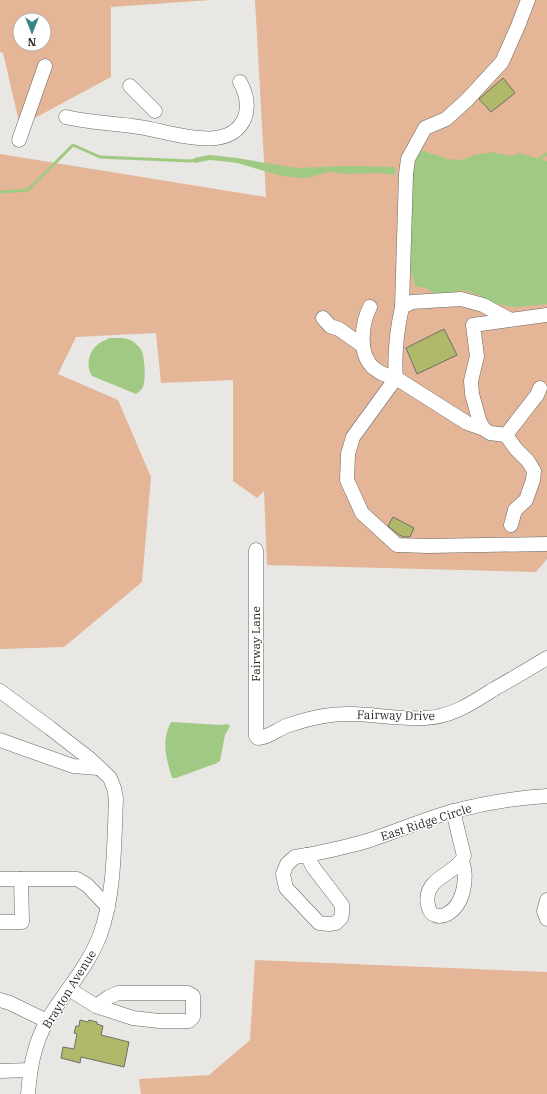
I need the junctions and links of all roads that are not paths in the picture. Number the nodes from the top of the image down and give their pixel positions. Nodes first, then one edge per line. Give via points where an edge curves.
1 (528, 0) edge
2 (45, 66) dead end
3 (240, 82) dead end
4 (130, 86) dead end
5 (156, 111) dead end
6 (66, 117) dead end
7 (19, 140) dead end
8 (370, 307) dead end
9 (402, 307) junction
10 (547, 315) edge
11 (323, 318) dead end
12 (509, 319) junction
13 (363, 346) junction
14 (396, 378) junction
15 (540, 388) dead end
16 (484, 429) junction
17 (506, 435) junction
18 (511, 525) dead end
19 (547, 544) edge
20 (256, 550) dead end
21 (547, 658) edge
22 (0, 691) edge
23 (258, 738) joint
24 (0, 740) edge
25 (98, 768) junction
26 (547, 796) edge
27 (453, 811) junction
28 (307, 855) junction
29 (462, 861) dead end
30 (0, 879) edge
31 (21, 879) junction
32 (547, 900) edge
33 (108, 908) junction
34 (547, 918) edge
35 (0, 922) edge
36 (69, 989) junction
37 (0, 1000) edge
38 (96, 1006) junction
39 (47, 1021) junction
40 (30, 1070) junction
41 (0, 1071) edge
42 (28, 1094) edge

1 - 9 street via 502,62 446,119 425,128 408,159
2 - 7 street
3 - 6 street via 245,91 247,106 242,124 234,132 214,140
4 - 5 street
8 - 13 street via 364,322
9 - 12 street via 412,302 461,299 483,305
9 - 14 street via 398,328
10 - 12 street
11 - 13 street via 330,326 339,329
12 - 16 street via 473,325 477,356 471,381 472,394
13 - 14 street via 371,365 378,371
14 - 16 street via 467,423
14 - 19 street via 353,437 348,454 347,480 362,513 396,545
15 - 17 street
16 - 17 street via 490,433
17 - 18 street via 534,471 526,500 515,510
20 - 23 street, Fairway Lane
21 - 23 street, Fairway Drive via 468,706 448,714 424,718 340,714 304,720
22 - 25 street, Brayton Avenue
24 - 25 street via 73,766
25 - 33 street, Brayton Avenue via 110,778 116,800
26 - 27 street, East Ridge Circle via 508,800
27 - 28 street, East Ridge Circle via 365,842
27 - 29 street via 463,850
28 - 28 street, East Ridge Circle via 295,858 287,864 283,874 286,888 320,923 336,923 342,914 342,905
30 - 31 street
31 - 33 street via 77,879 87,885
31 - 35 street via 22,922
32 - 34 street via 544,911
33 - 36 street, Brayton Avenue via 100,936
36 - 38 street
36 - 39 street, Brayton Avenue
37 - 39 street
38 - 38 street via 134,1018 159,1021 189,1021 193,1017 193,996 188,993 118,993
39 - 40 street, Brayton Avenue
40 - 41 street
40 - 42 street, Brayton Avenue

